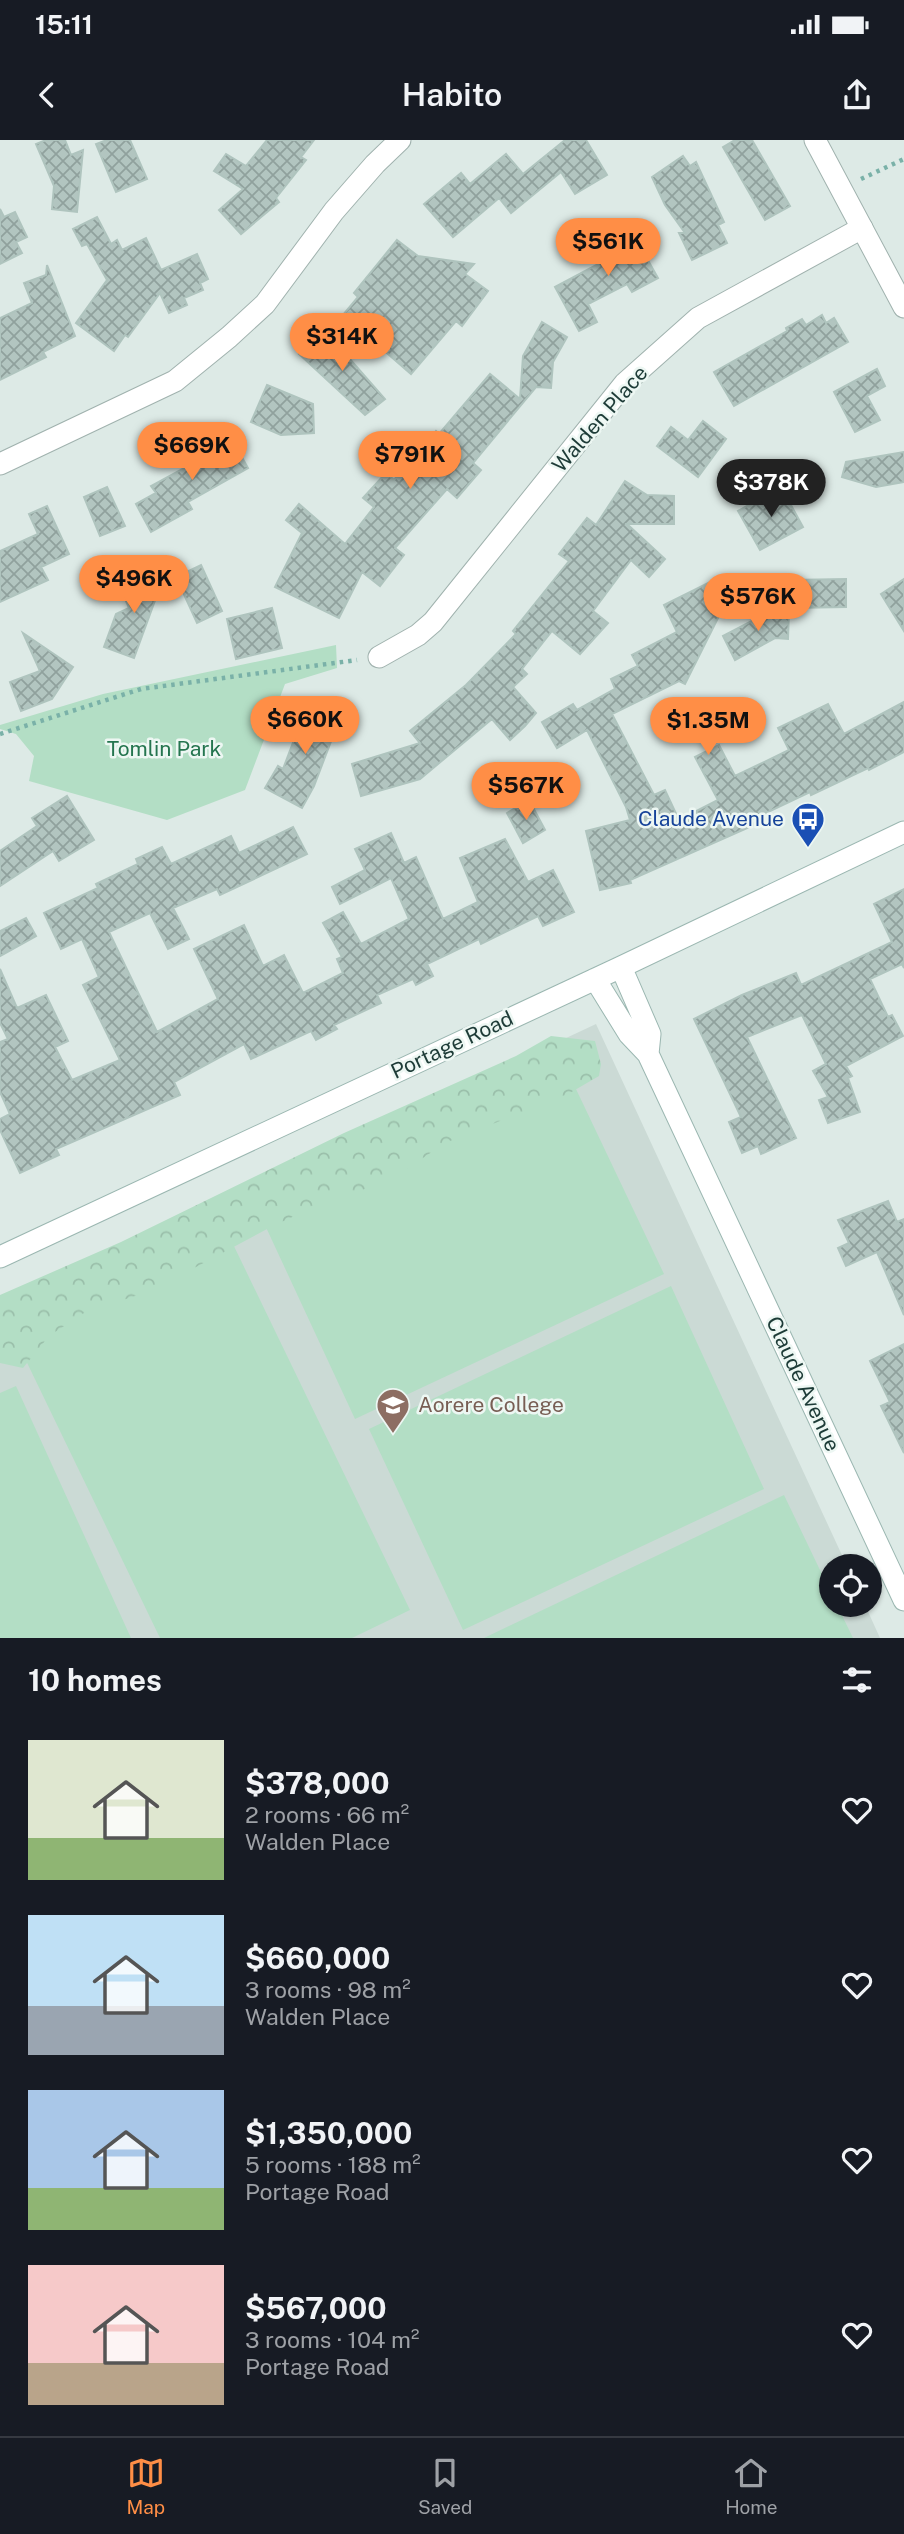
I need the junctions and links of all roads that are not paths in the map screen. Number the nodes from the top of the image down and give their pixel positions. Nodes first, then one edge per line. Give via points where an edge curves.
1 (400, 140) edge
2 (815, 140) edge
3 (862, 228) junction
4 (904, 307) edge
5 (0, 464) edge
6 (379, 657) road end
7 (904, 832) edge
8 (621, 967) junction
9 (594, 979) junction
10 (648, 1054) junction
11 (0, 1257) edge
12 (904, 1600) edge

1 - 5 main road via 334,211 265,304 175,381
2 - 3 main road
3 - 4 main road
3 - 6 main road, Walden Place via 698,318 625,383 433,622
7 - 8 main road, Portage Road
8 - 9 main road, Portage Road
8 - 10 main road, Claude Avenue via 650,1034
9 - 10 main road, Claude Avenue via 629,1034
9 - 11 main road, Portage Road
10 - 12 main road, Claude Avenue

